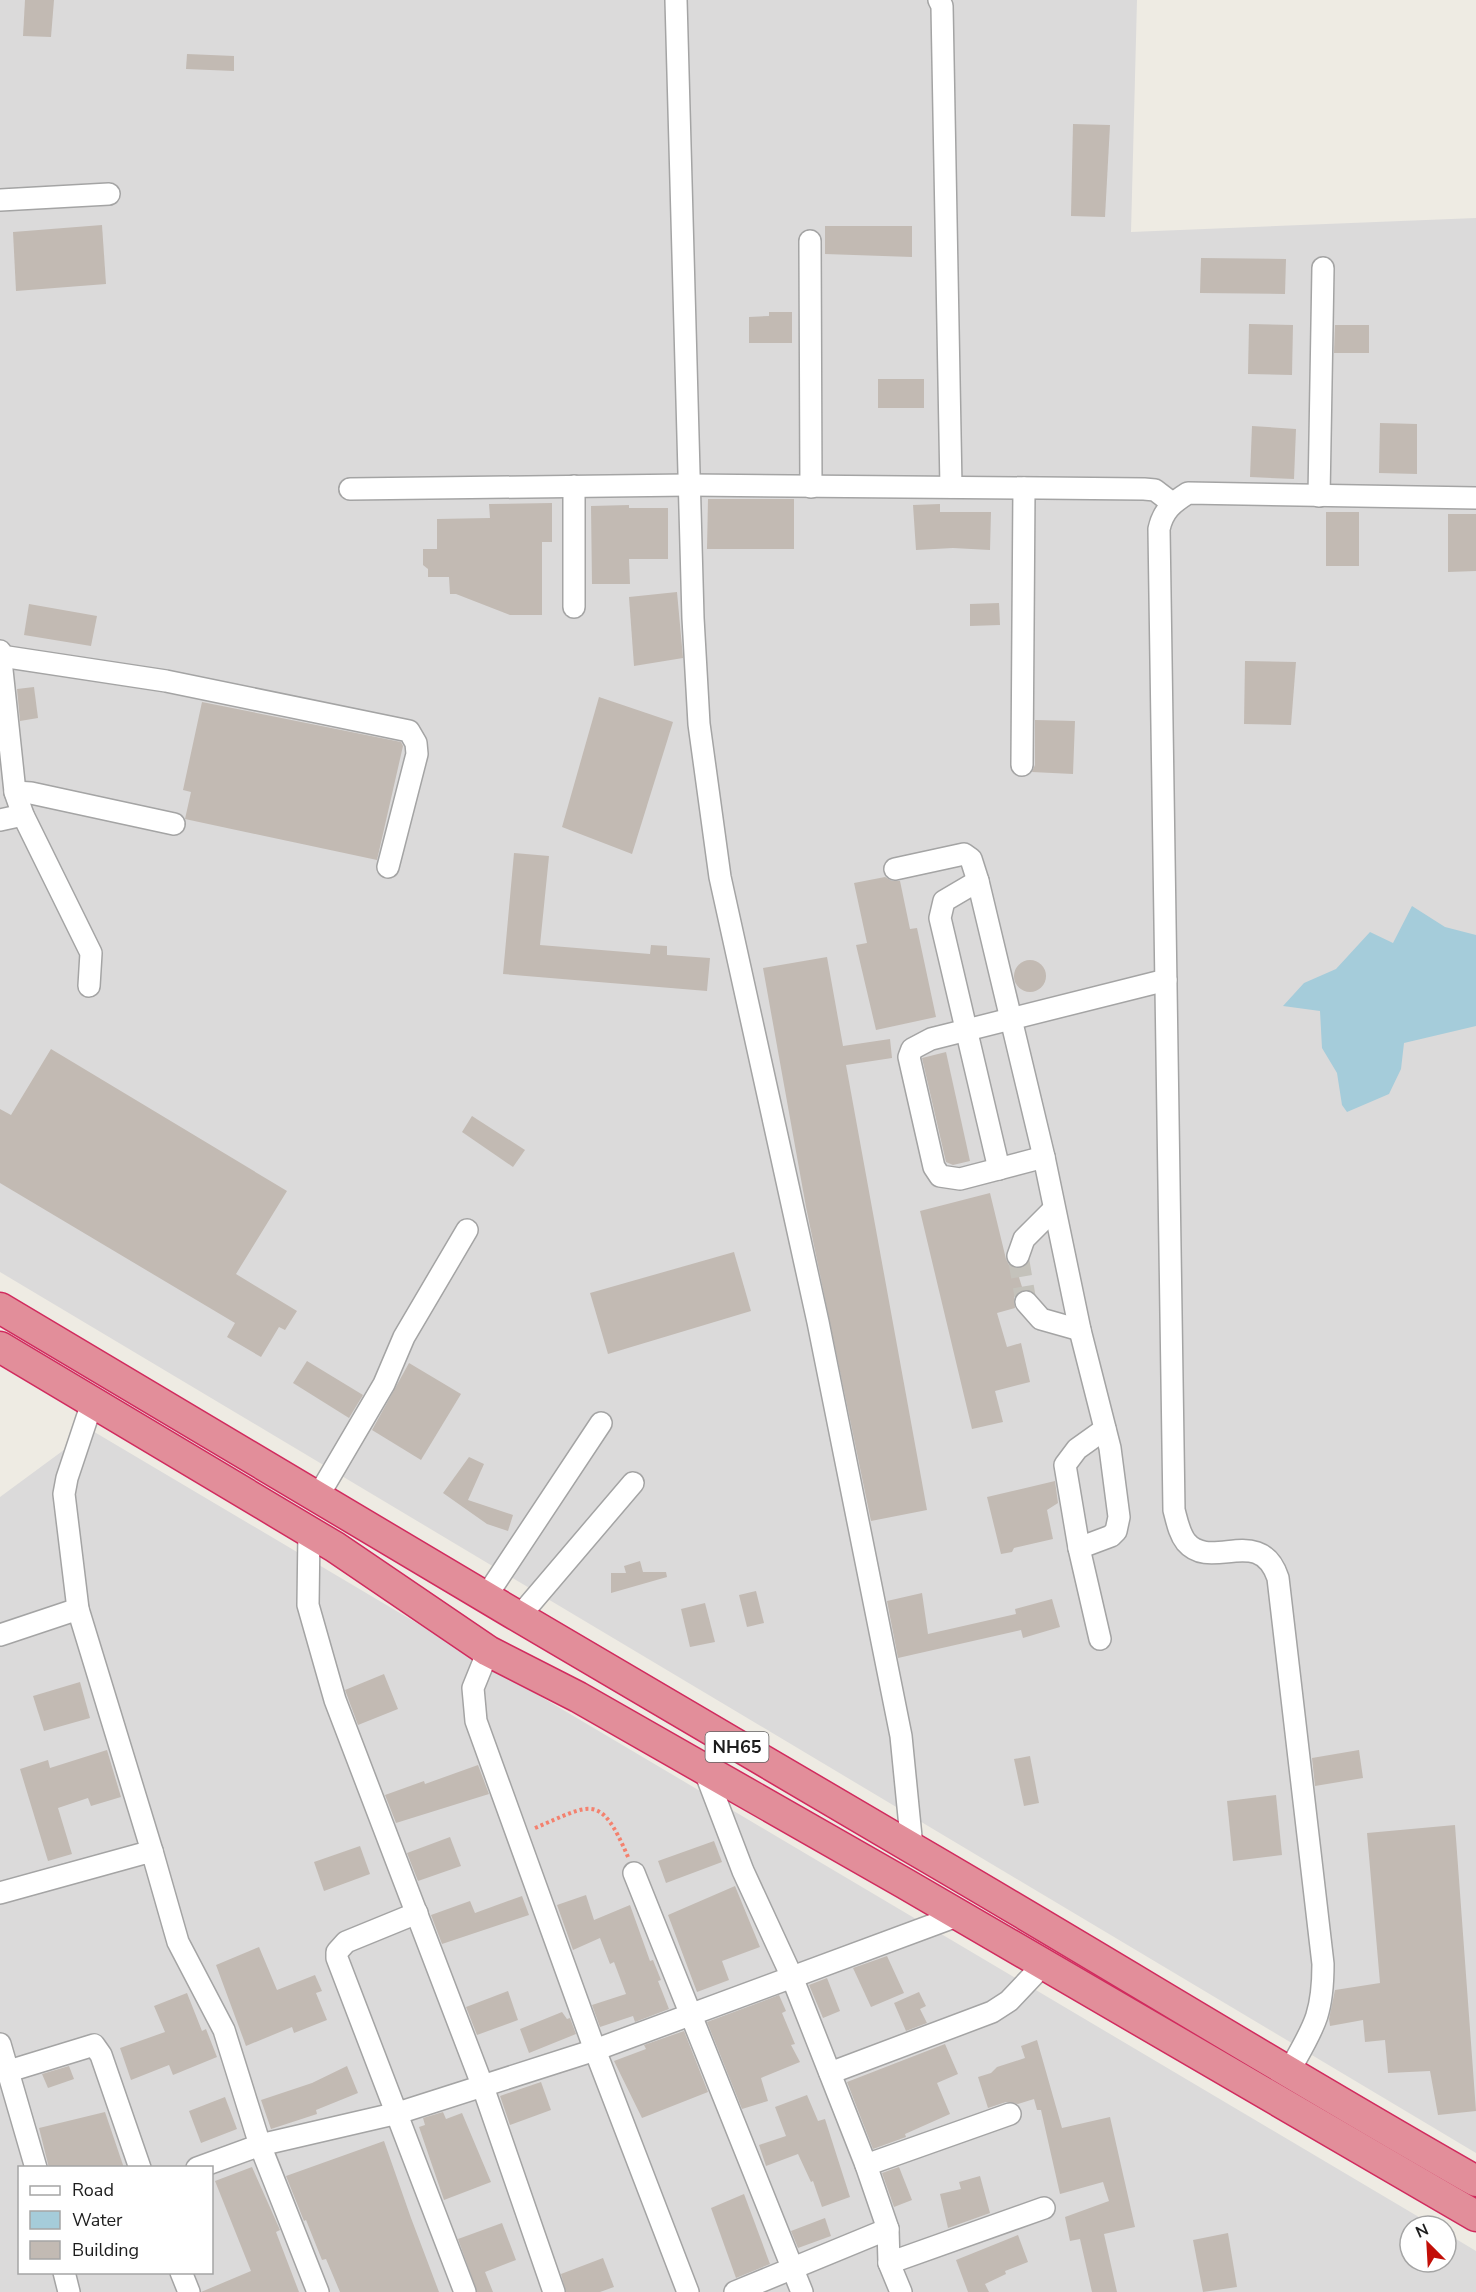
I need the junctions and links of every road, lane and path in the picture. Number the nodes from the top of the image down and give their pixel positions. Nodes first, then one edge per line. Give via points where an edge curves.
1 (676, 0) edge
2 (939, 0) edge
3 (109, 194) dead end
4 (0, 200) edge
5 (810, 241) dead end
6 (1323, 268) dead end
7 (689, 485) junction
8 (574, 486) junction
9 (811, 487) junction
10 (951, 487) junction
11 (1024, 488) junction
12 (350, 489) dead end
13 (1319, 496) junction
14 (1476, 498) edge
15 (1172, 503) junction
16 (574, 607) dead end
17 (0, 651) edge
18 (1, 656) edge
19 (1022, 765) dead end
20 (15, 792) junction
21 (23, 815) junction
22 (0, 820) edge
23 (174, 824) dead end
24 (388, 867) dead end
25 (895, 869) dead end
26 (978, 881) junction
27 (1166, 980) junction
28 (89, 986) dead end
29 (1012, 1020) junction
30 (968, 1030) junction
31 (1044, 1157) junction
32 (999, 1169) junction
33 (1054, 1209) junction
34 (467, 1230) dead end
35 (1018, 1256) tunnel mouth
36 (1026, 1302) tunnel mouth
37 (0, 1308) edge
38 (1080, 1330) junction
39 (0, 1347) edge
40 (93, 1400) junction
41 (601, 1423) dead end
42 (1105, 1429) junction
43 (633, 1483) dead end
44 (317, 1498) junction
45 (309, 1531) junction
46 (1079, 1548) junction
47 (485, 1598) junction
48 (78, 1609) junction
49 (518, 1618) junction
50 (0, 1635) edge
51 (1100, 1640) dead end
52 (488, 1651) junction
53 (704, 1769) junction
54 (517, 1836) junction
55 (912, 1848) junction
56 (152, 1851) junction
57 (634, 1873) joint
58 (0, 1893) edge
59 (417, 1913) junction
60 (957, 1916) junction
61 (1043, 1965) junction
62 (792, 1977) junction
63 (690, 2016) junction
64 (0, 2044) edge
65 (596, 2050) junction
66 (9, 2071) junction
67 (830, 2073) junction
68 (1288, 2073) junction
69 (483, 2087) junction
70 (398, 2114) junction
71 (1010, 2114) dead end
72 (260, 2145) junction
73 (35, 2166) edge
74 (139, 2166) edge
75 (202, 2166) edge
76 (866, 2166) junction
77 (1476, 2181) edge
78 (1044, 2208) dead end
79 (1476, 2216) edge
80 (888, 2229) junction
81 (889, 2263) junction
82 (793, 2268) junction
83 (64, 2274) edge
84 (183, 2274) edge
85 (69, 2292) edge
86 (189, 2292) edge
87 (318, 2292) edge
88 (465, 2292) edge
89 (554, 2292) edge
90 (688, 2292) edge
91 (735, 2292) edge
92 (802, 2292) edge
93 (901, 2292) edge

1 - 7 street
2 - 10 street
3 - 4 street
5 - 9 street
6 - 13 street
7 - 8 street
7 - 9 street
7 - 55 street via 699,724 720,877 818,1322 901,1736
8 - 12 street
8 - 16 street
9 - 10 street
10 - 11 street
11 - 15 street via 1155,490
11 - 19 street
13 - 14 street
13 - 15 street via 1188,493
15 - 27 street via 1159,529
17 - 18 street
18 - 20 street
18 - 24 street via 166,681 409,731 417,754
20 - 21 street
20 - 23 street
21 - 22 street
21 - 28 street via 91,953
25 - 26 street via 964,854 971,859
26 - 29 street
26 - 30 street via 944,902 939,912
27 - 29 street
27 - 68 street via 1174,1510 1186,1542 1197,1551 1252,1551 1265,1555 1278,1578 1323,1964 1319,2018
29 - 30 street
29 - 31 street
30 - 32 street
30 - 32 street via 931,1039 912,1049 909,1057 931,1156 940,1176 960,1179
31 - 32 street
31 - 33 street
33 - 35 street via 1024,1239
33 - 38 street
34 - 44 street
36 - 38 street via 1041,1319
37 - 44 highway, NH65
38 - 42 street
39 - 40 highway, NH65
40 - 45 highway, NH65
40 - 48 street via 64,1494
41 - 47 street
42 - 46 street via 1077,1449 1065,1465
42 - 46 street via 1118,1524 1111,1536
43 - 49 street
44 - 47 highway, NH65
45 - 52 highway, NH65
45 - 59 street via 306,1583 313,1627 335,1700
46 - 51 street
47 - 49 highway, NH65
48 - 50 street
48 - 56 street
49 - 55 highway, NH65
52 - 53 highway, NH65
52 - 54 street via 473,1688 473,1704
53 - 60 highway, NH65
53 - 62 street via 743,1871
54 - 57 path via 582,1809 597,1809 604,1813
54 - 65 street
55 - 68 highway, NH65
56 - 58 street
56 - 72 street via 178,1942 224,2030
57 - 63 street
59 - 69 street
59 - 70 street via 346,1942 337,1952
60 - 61 highway, NH65
60 - 62 street
61 - 67 street via 1009,2001 992,2012
61 - 79 highway, NH65
62 - 63 street
62 - 67 street
63 - 65 street
63 - 82 street
64 - 66 street
65 - 69 street
65 - 90 street
66 - 73 street
66 - 74 street via 94,2045 101,2055
67 - 76 street
68 - 77 highway, NH65
69 - 70 street
69 - 89 street
70 - 72 street
70 - 88 street
71 - 76 street
72 - 75 street
72 - 87 street
76 - 80 street
78 - 81 street
80 - 81 street
80 - 82 street
81 - 93 street
82 - 91 street
82 - 92 street
83 - 85 street
84 - 86 street

